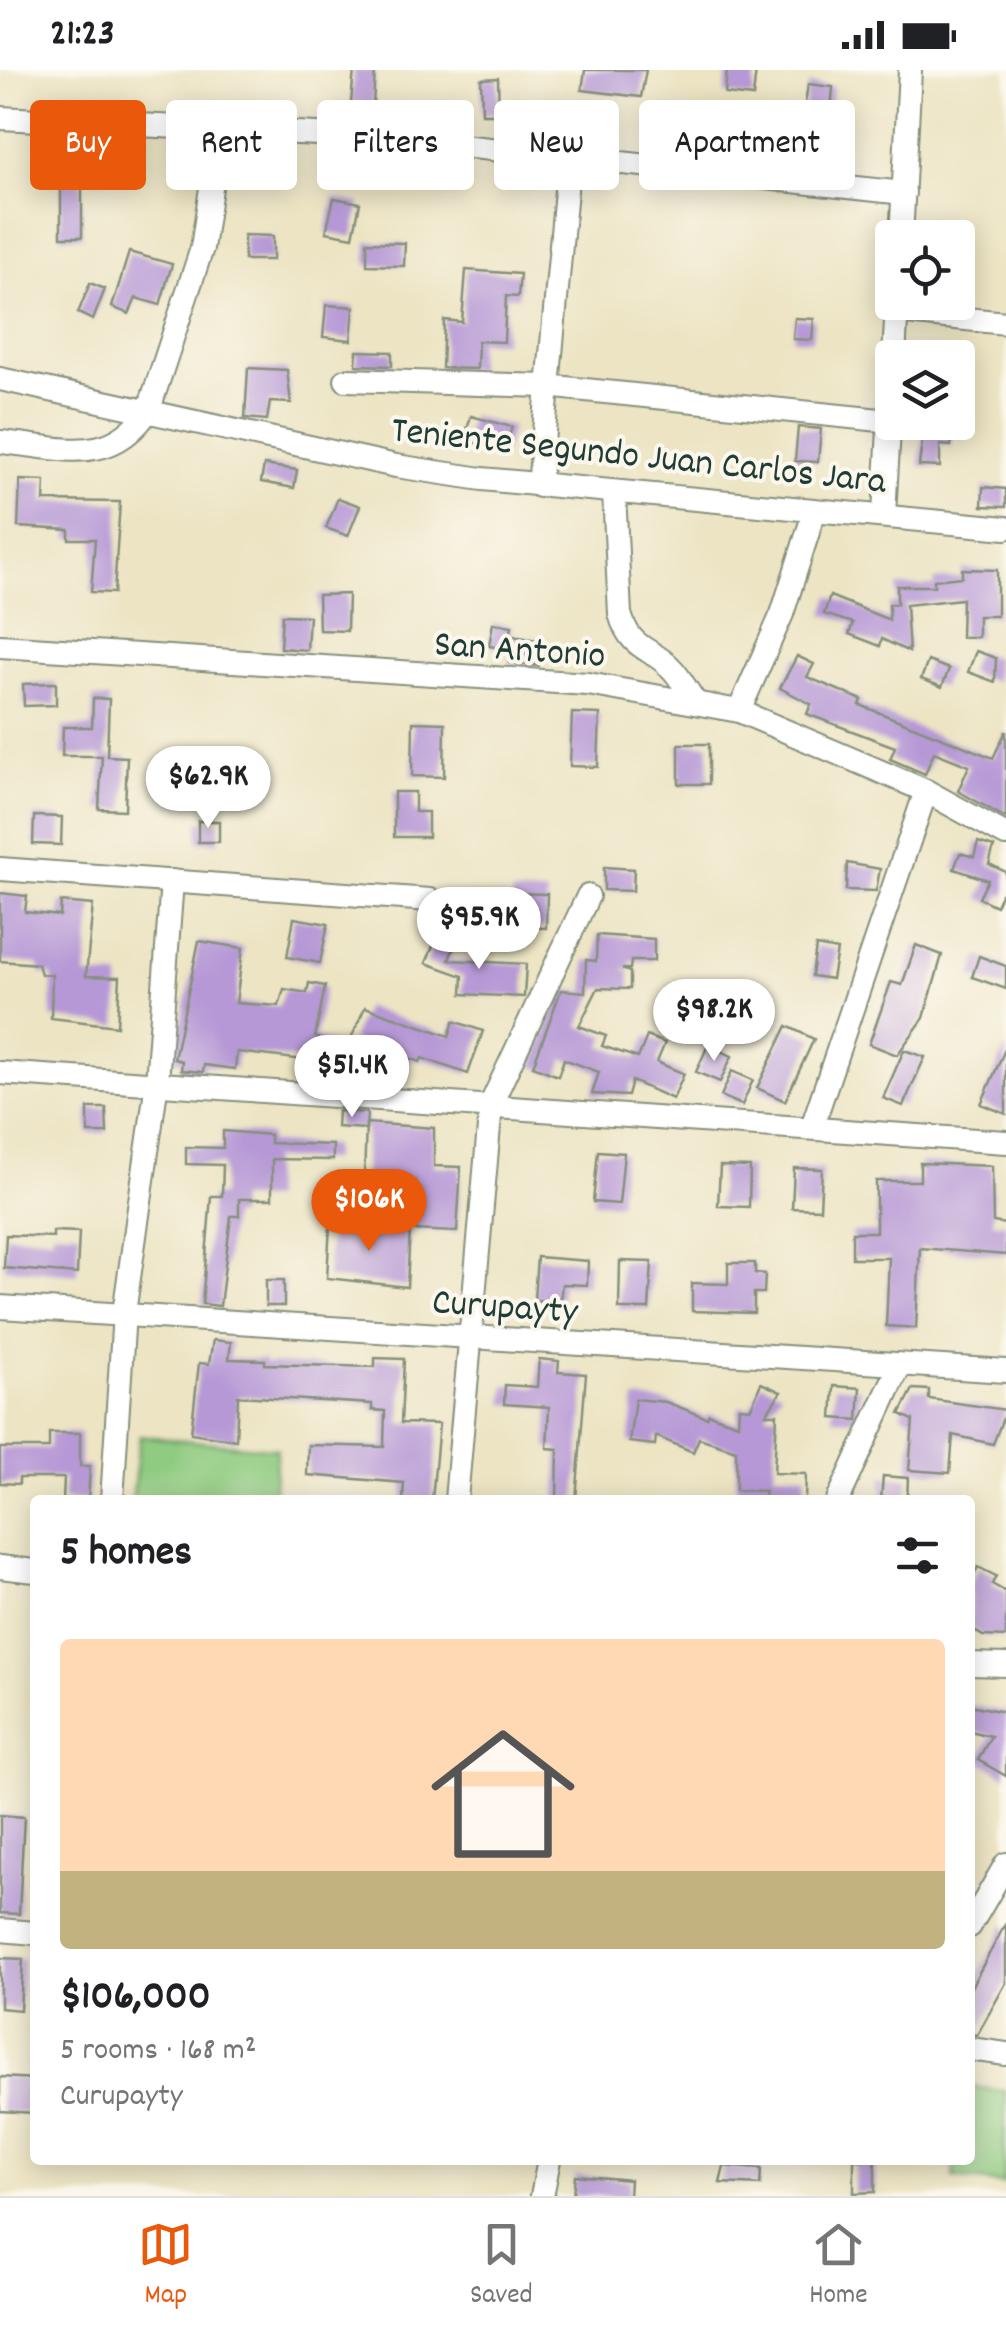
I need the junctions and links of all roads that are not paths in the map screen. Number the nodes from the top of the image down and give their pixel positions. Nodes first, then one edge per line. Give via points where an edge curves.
1 (910, 70) edge
2 (0, 118) edge
3 (166, 126) edge
4 (297, 132) edge
5 (494, 149) edge
6 (619, 162) edge
7 (211, 190) edge
8 (566, 190) edge
9 (904, 193) junction
10 (903, 220) edge
11 (975, 318) edge
12 (1006, 323) edge
13 (0, 379) edge
14 (346, 380) dead end
15 (546, 386) junction
16 (149, 408) junction
17 (875, 419) edge
18 (889, 440) edge
19 (0, 442) edge
20 (540, 486) junction
21 (614, 492) junction
22 (814, 513) junction
23 (884, 514) junction
24 (1006, 528) edge
25 (0, 646) edge
26 (696, 704) junction
27 (738, 712) junction
28 (926, 791) junction
29 (1006, 836) edge
30 (0, 869) edge
31 (172, 881) junction
32 (588, 896) dead end
33 (430, 900) dead end
34 (0, 1073) edge
35 (157, 1082) junction
36 (491, 1104) junction
37 (812, 1127) junction
38 (1006, 1142) edge
39 (0, 1307) edge
40 (124, 1313) junction
41 (470, 1337) junction
42 (899, 1366) junction
43 (1006, 1371) edge
44 (112, 1495) edge
45 (456, 1495) edge
46 (840, 1495) edge
47 (0, 1567) edge
48 (30, 1570) edge
49 (975, 1664) edge
50 (1006, 1665) edge
51 (1006, 1864) edge
52 (975, 1917) edge
53 (0, 1930) edge
54 (30, 1933) edge
55 (975, 2050) edge
56 (1006, 2054) edge
57 (548, 2165) edge
58 (542, 2196) edge

1 - 9 street
2 - 3 street
4 - 5 street
6 - 9 street
7 - 16 street via 202,248
8 - 15 street
9 - 10 street
11 - 12 street
13 - 16 street, Teniente Segundo Juan Carlos Jara
14 - 15 street
15 - 17 street
15 - 20 street
16 - 19 street via 127,438 106,450
16 - 20 street, Teniente Segundo Juan Carlos Jara via 396,466
18 - 23 street
20 - 21 street, Teniente Segundo Juan Carlos Jara
21 - 22 street, Teniente Segundo Juan Carlos Jara
21 - 26 street via 625,633 671,667
22 - 23 street, Teniente Segundo Juan Carlos Jara
22 - 27 street via 782,614
23 - 24 street, Teniente Segundo Juan Carlos Jara
25 - 26 street, San Antonio via 588,684
26 - 27 street, San Antonio
27 - 28 street, San Antonio
28 - 29 street, San Antonio
28 - 37 street
30 - 31 street
31 - 33 street
31 - 35 street
32 - 36 street
34 - 35 street
35 - 36 street
35 - 40 street
36 - 37 street
36 - 41 street
37 - 38 street
39 - 40 street, Curupayty
40 - 41 street, Curupayty
40 - 44 street
41 - 42 street, Curupayty
41 - 45 street
42 - 43 street, Curupayty
42 - 46 street
47 - 48 street
49 - 50 street
51 - 52 street
53 - 54 street
55 - 56 street
57 - 58 street

